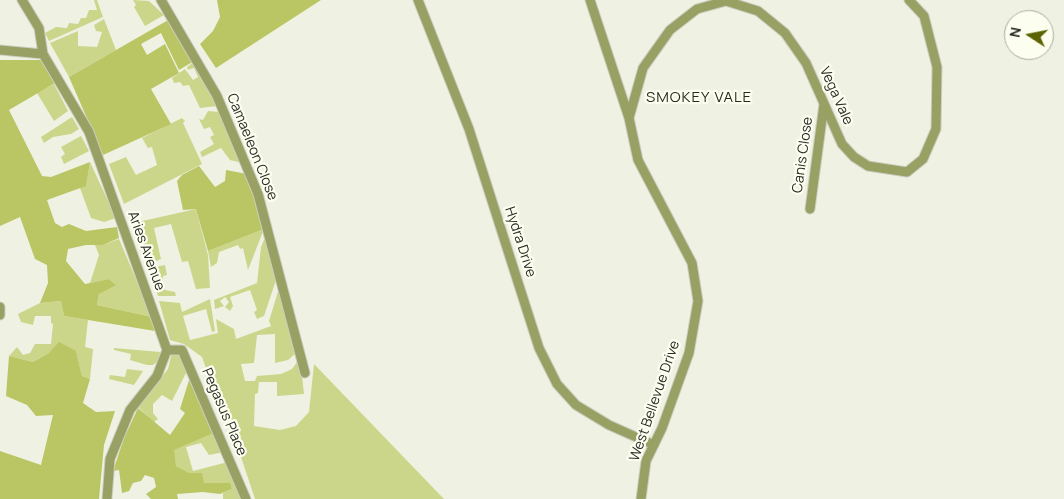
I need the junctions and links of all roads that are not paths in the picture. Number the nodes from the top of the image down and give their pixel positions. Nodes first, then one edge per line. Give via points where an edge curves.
1 (22, 0) edge
2 (418, 0) edge
3 (590, 0) edge
4 (909, 0) edge
5 (164, 1) edge
6 (0, 50) edge
7 (43, 54) junction
8 (824, 104) junction
9 (629, 118) junction
10 (810, 209) dead end
11 (0, 307) edge
12 (0, 315) edge
13 (167, 350) junction
14 (305, 372) dead end
15 (654, 445) junction
16 (107, 499) edge
17 (246, 499) edge
18 (641, 499) edge

1 - 7 street via 39,28
2 - 15 street, Hydra Drive via 469,129 539,348 557,384 576,405
3 - 9 street, West Bellevue Drive
4 - 8 street, Vega Vale via 924,16 937,67 936,129 923,159 907,172 868,166 842,144
5 - 14 street, Camaeleon Close via 217,96 258,194
6 - 7 street
7 - 13 street, Aries Avenue via 89,132
8 - 9 street, Vega Vale via 806,63 785,33 758,11 726,1 697,8 670,30 643,68
8 - 10 street, Canis Close
9 - 15 street, West Bellevue Drive via 638,160 692,263 698,300 689,353
11 - 12 street
13 - 16 street via 157,376 130,410 110,459
13 - 17 street, Pegasus Place via 182,350
15 - 18 street, West Bellevue Drive via 646,462

